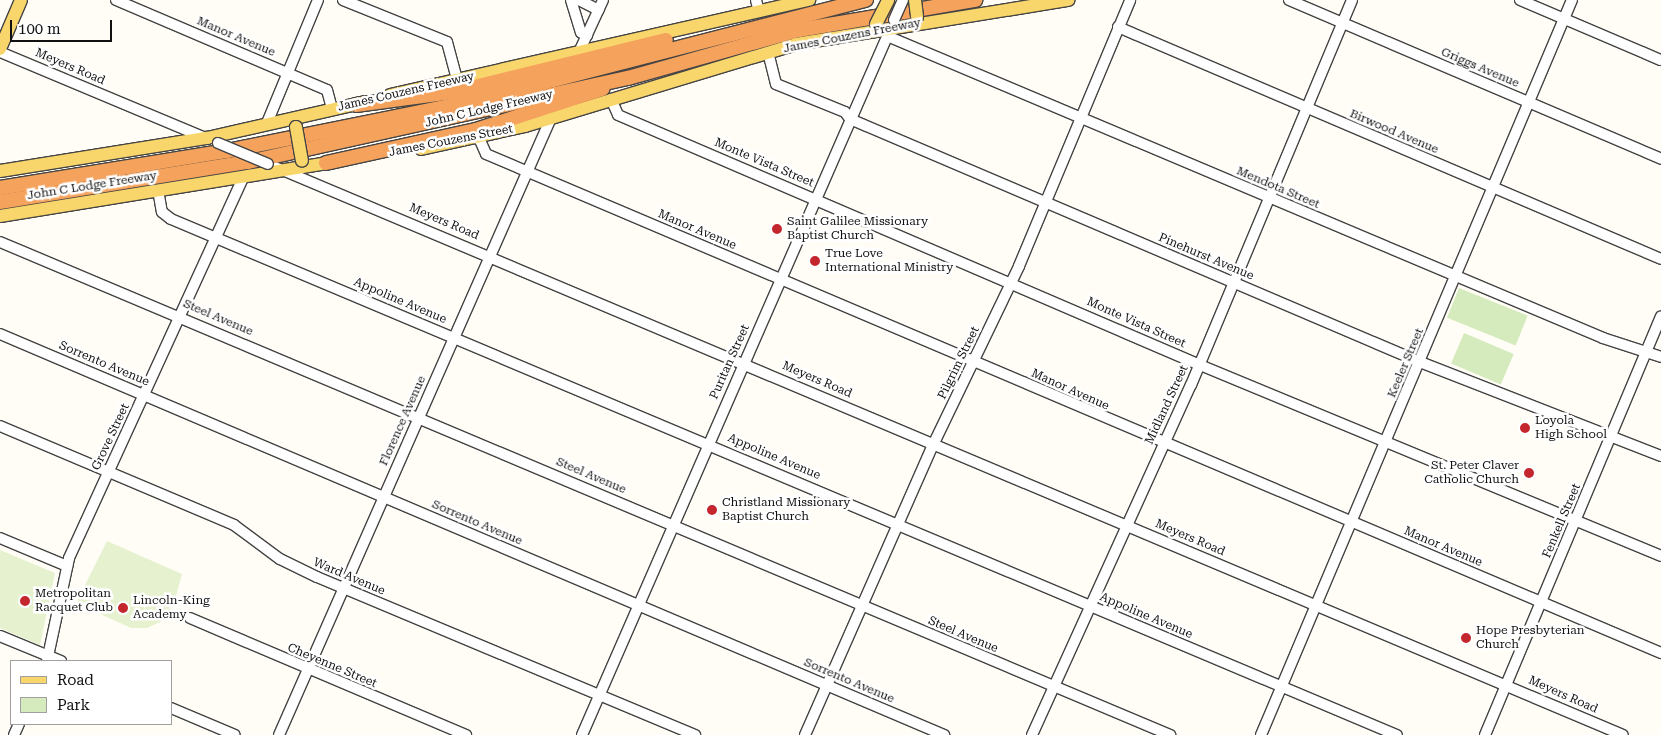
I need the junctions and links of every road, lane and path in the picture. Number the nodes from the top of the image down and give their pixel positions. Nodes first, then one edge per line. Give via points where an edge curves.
1 (21, 0) edge
2 (116, 0) edge
3 (318, 0) edge
4 (344, 0) edge
5 (571, 0) edge
6 (579, 0) edge
7 (809, 0) edge
8 (866, 0) edge
9 (888, 0) edge
10 (903, 0) edge
11 (915, 0) edge
12 (975, 0) edge
13 (1068, 0) edge
14 (1130, 0) edge
15 (1289, 0) edge
16 (1352, 0) edge
17 (1520, 0) edge
18 (1572, 0) edge
19 (601, 5) edge
20 (757, 6) edge
21 (1564, 19) junction
22 (923, 20) junction
23 (1342, 23) junction
24 (1118, 27) junction
25 (890, 28) junction
26 (724, 33) junction
27 (587, 35) junction
28 (848, 35) junction
29 (0, 50) edge
30 (579, 52) junction
31 (768, 52) junction
32 (1661, 60) edge
33 (287, 72) junction
34 (628, 78) junction
35 (457, 80) junction
36 (611, 99) junction
37 (1529, 102) junction
38 (356, 105) junction
39 (1307, 108) junction
40 (332, 110) junction
41 (551, 118) junction
42 (1081, 118) junction
43 (850, 119) junction
44 (295, 122) junction
45 (267, 123) junction
46 (479, 138) junction
47 (212, 140) junction
48 (1661, 159) edge
49 (302, 163) junction
50 (326, 163) junction
51 (287, 168) junction
52 (0, 171) edge
53 (527, 171) junction
54 (244, 176) junction
55 (0, 188) edge
56 (1493, 188) junction
57 (158, 190) junction
58 (1270, 198) junction
59 (815, 199) junction
60 (0, 202) edge
61 (1046, 202) junction
62 (0, 216) edge
63 (216, 235) junction
64 (0, 242) edge
65 (490, 255) junction
66 (1661, 259) edge
67 (1456, 276) junction
68 (780, 280) junction
69 (1012, 282) junction
70 (1234, 282) junction
71 (180, 316) junction
72 (1661, 317) edge
73 (0, 334) edge
74 (453, 337) junction
75 (1647, 353) junction
76 (1661, 357) edge
77 (974, 361) junction
78 (744, 362) junction
79 (1420, 362) junction
80 (1200, 365) junction
81 (144, 395) junction
82 (419, 416) junction
83 (0, 426) edge
84 (1611, 440) junction
85 (1387, 442) junction
86 (934, 443) junction
87 (709, 444) junction
88 (1162, 445) junction
89 (1661, 456) edge
90 (108, 472) junction
91 (383, 497) junction
92 (1576, 521) junction
93 (898, 522) junction
94 (1353, 522) junction
95 (673, 524) junction
96 (1125, 524) junction
97 (0, 538) edge
98 (1661, 556) edge
99 (67, 566) junction
100 (344, 588) junction
101 (1541, 602) junction
102 (639, 604) junction
103 (1318, 605) junction
104 (862, 606) junction
105 (1089, 606) junction
106 (190, 618) dead end
107 (0, 636) edge
108 (1661, 653) edge
109 (48, 659) edge
110 (308, 669) junction
111 (1507, 684) junction
112 (827, 686) junction
113 (1282, 686) junction
114 (1053, 687) junction
115 (599, 696) junction
116 (172, 708) edge
117 (235, 735) edge
118 (280, 735) edge
119 (466, 735) edge
120 (582, 735) edge
121 (695, 735) edge
122 (805, 735) edge
123 (944, 735) edge
124 (1032, 735) edge
125 (1170, 735) edge
126 (1261, 735) edge
127 (1397, 735) edge
128 (1485, 735) edge
129 (1623, 735) edge

1 - 29 main road
2 - 33 street, Manor Avenue
3 - 33 street
4 - 35 street via 447,42
5 - 27 street via 581,32
6 - 19 street
7 - 20 main road, James Couzens Freeway
8 - 26 highway, John C Lodge Freeway
9 - 28 main road, bridge via 876,24
10 - 25 street, Puritan Street, bridge
11 - 22 main road, bridge
12 - 34 highway, John C Lodge Freeway via 798,30
13 - 22 main road, James Couzens Freeway
14 - 24 street, Pilgrim Street
15 - 23 street, Griggs Avenue
16 - 23 street, Midland Street
17 - 21 street
18 - 21 street, Keeler Street
19 - 27 street
20 - 30 main road, James Couzens Freeway
21 - 32 street
21 - 37 street, Keeler Street
22 - 25 main road, James Couzens Freeway
23 - 37 street, Griggs Avenue
23 - 39 street, Midland Street
24 - 39 street, Birwood Avenue
24 - 42 street, Pilgrim Street
25 - 28 main road, James Couzens Freeway
25 - 42 street, Mendota Street
25 - 43 street, Puritan Street
26 - 38 highway via 686,36 454,92
26 - 55 highway, John C Lodge Freeway via 464,103 227,151
27 - 30 street
28 - 31 main road, James Couzens Freeway
29 - 47 street, Meyers Road
30 - 35 main road, James Couzens Freeway
31 - 36 main road, James Couzens Freeway
31 - 43 street, Pinehurst Avenue via 776,84 845,112
33 - 40 street, Manor Avenue via 327,90
33 - 45 street
34 - 50 highway via 519,118
34 - 60 highway, John C Lodge Freeway via 248,162
35 - 38 main road, James Couzens Freeway
36 - 41 main road, James Couzens Street
36 - 59 street, Monte Vista Street via 618,115
37 - 48 street, Griggs Avenue
37 - 56 street, Keeler Street
38 - 40 main road, James Couzens Freeway
39 - 56 street, Birwood Avenue
39 - 58 street, Midland Street
40 - 44 main road, James Couzens Freeway
41 - 46 main road, James Couzens Street
41 - 53 street, Florence Avenue
42 - 58 street, Mendota Street
42 - 61 street, Pilgrim Street
43 - 59 street, Puritan Street
43 - 61 street, Pinehurst Avenue
44 - 45 main road, James Couzens Freeway
44 - 49 main road, bridge
45 - 47 main road, James Couzens Freeway
46 - 50 main road, James Couzens Street
46 - 53 street, Manor Avenue via 486,154
47 - 51 street, Meyers Road, bridge via 268,164
47 - 52 main road, James Couzens Freeway
49 - 50 main road, James Couzens Street
49 - 51 main road, James Couzens Street
51 - 54 main road
51 - 65 street, Meyers Road
53 - 65 street, Florence Avenue
53 - 68 street, Manor Avenue
54 - 57 main road
54 - 63 street, Grove Street
56 - 66 street, Birwood Avenue
56 - 67 street, Keeler Street
57 - 62 main road
57 - 63 street, Appoline Avenue via 165,216
58 - 67 street, Mendota Street
58 - 70 street, Midland Street
59 - 68 street, Puritan Street
59 - 69 street, Monte Vista Street
61 - 69 street, Pilgrim Street
61 - 70 street, Pinehurst Avenue
63 - 71 street, Grove Street
63 - 74 street, Appoline Avenue
64 - 71 street, Steel Avenue
65 - 74 street, Florence Avenue
65 - 78 street, Meyers Road
67 - 75 street, Mendota Street
67 - 79 street, Keeler Street
68 - 77 street, Manor Avenue
68 - 78 street, Puritan Street
69 - 77 street, Pilgrim Street
69 - 80 street, Monte Vista Street
70 - 79 street, Pinehurst Avenue
70 - 80 street, Midland Street
71 - 81 street, Grove Street
71 - 82 street, Steel Avenue
72 - 75 street, Fenkell Street
73 - 81 street, Sorrento Avenue
74 - 82 street, Florence Avenue
74 - 87 street, Appoline Avenue
75 - 76 street, Mendota Street
75 - 84 street, Fenkell Street
77 - 86 street, Pilgrim Street
77 - 88 street, Manor Avenue
78 - 86 street, Meyers Road
78 - 87 street, Puritan Street
79 - 84 street, Pinehurst Avenue
79 - 85 street, Keeler Street
80 - 85 street, Monte Vista Street
80 - 88 street, Midland Street
81 - 90 street, Grove Street
81 - 91 street, Sorrento Avenue
82 - 91 street, Florence Avenue
82 - 95 street, Steel Avenue
83 - 90 street, Ward Avenue
84 - 89 street, Pinehurst Avenue
84 - 92 street, Fenkell Street
85 - 92 street, Monte Vista Street
85 - 94 street, Keeler Street
86 - 93 street, Pilgrim Street
86 - 96 street, Meyers Road
87 - 93 street, Appoline Avenue
87 - 95 street, Puritan Street
88 - 94 street, Manor Avenue
88 - 96 street, Midland Street
90 - 99 street, Grove Street
90 - 100 street, Ward Avenue via 234,525 280,559
91 - 100 street, Florence Avenue
91 - 102 street, Sorrento Avenue
92 - 98 street, Monte Vista Street
92 - 101 street, Fenkell Street
93 - 104 street, Pilgrim Street
93 - 105 street, Appoline Avenue
94 - 101 street, Manor Avenue
94 - 103 street, Keeler Street
95 - 102 street, Puritan Street
95 - 104 street, Steel Avenue
96 - 103 street, Meyers Road
96 - 105 street, Midland Street
97 - 99 street
99 - 109 street, Grove Street
100 - 110 street, Florence Avenue
100 - 115 street, Ward Avenue
101 - 108 street, Manor Avenue
101 - 111 street, Fenkell Street
102 - 112 street, Sorrento Avenue
102 - 115 street, Puritan Street
103 - 111 street, Meyers Road
103 - 113 street, Keeler Street
104 - 112 street, Pilgrim Street
104 - 114 street, Steel Avenue
105 - 113 street, Appoline Avenue
105 - 114 street, Midland Street
106 - 110 street, Cheyenne Street
107 - 109 street
110 - 118 street, Florence Avenue
110 - 119 street, Cheyenne Street
111 - 128 street, Fenkell Street
111 - 129 street, Meyers Road
112 - 122 street, Pilgrim Street
112 - 123 street, Sorrento Avenue
113 - 126 street, Keeler Street
113 - 127 street, Appoline Avenue
114 - 124 street, Midland Street
114 - 125 street, Steel Avenue
115 - 120 street, Puritan Street
115 - 121 street, Ward Avenue
116 - 117 street

